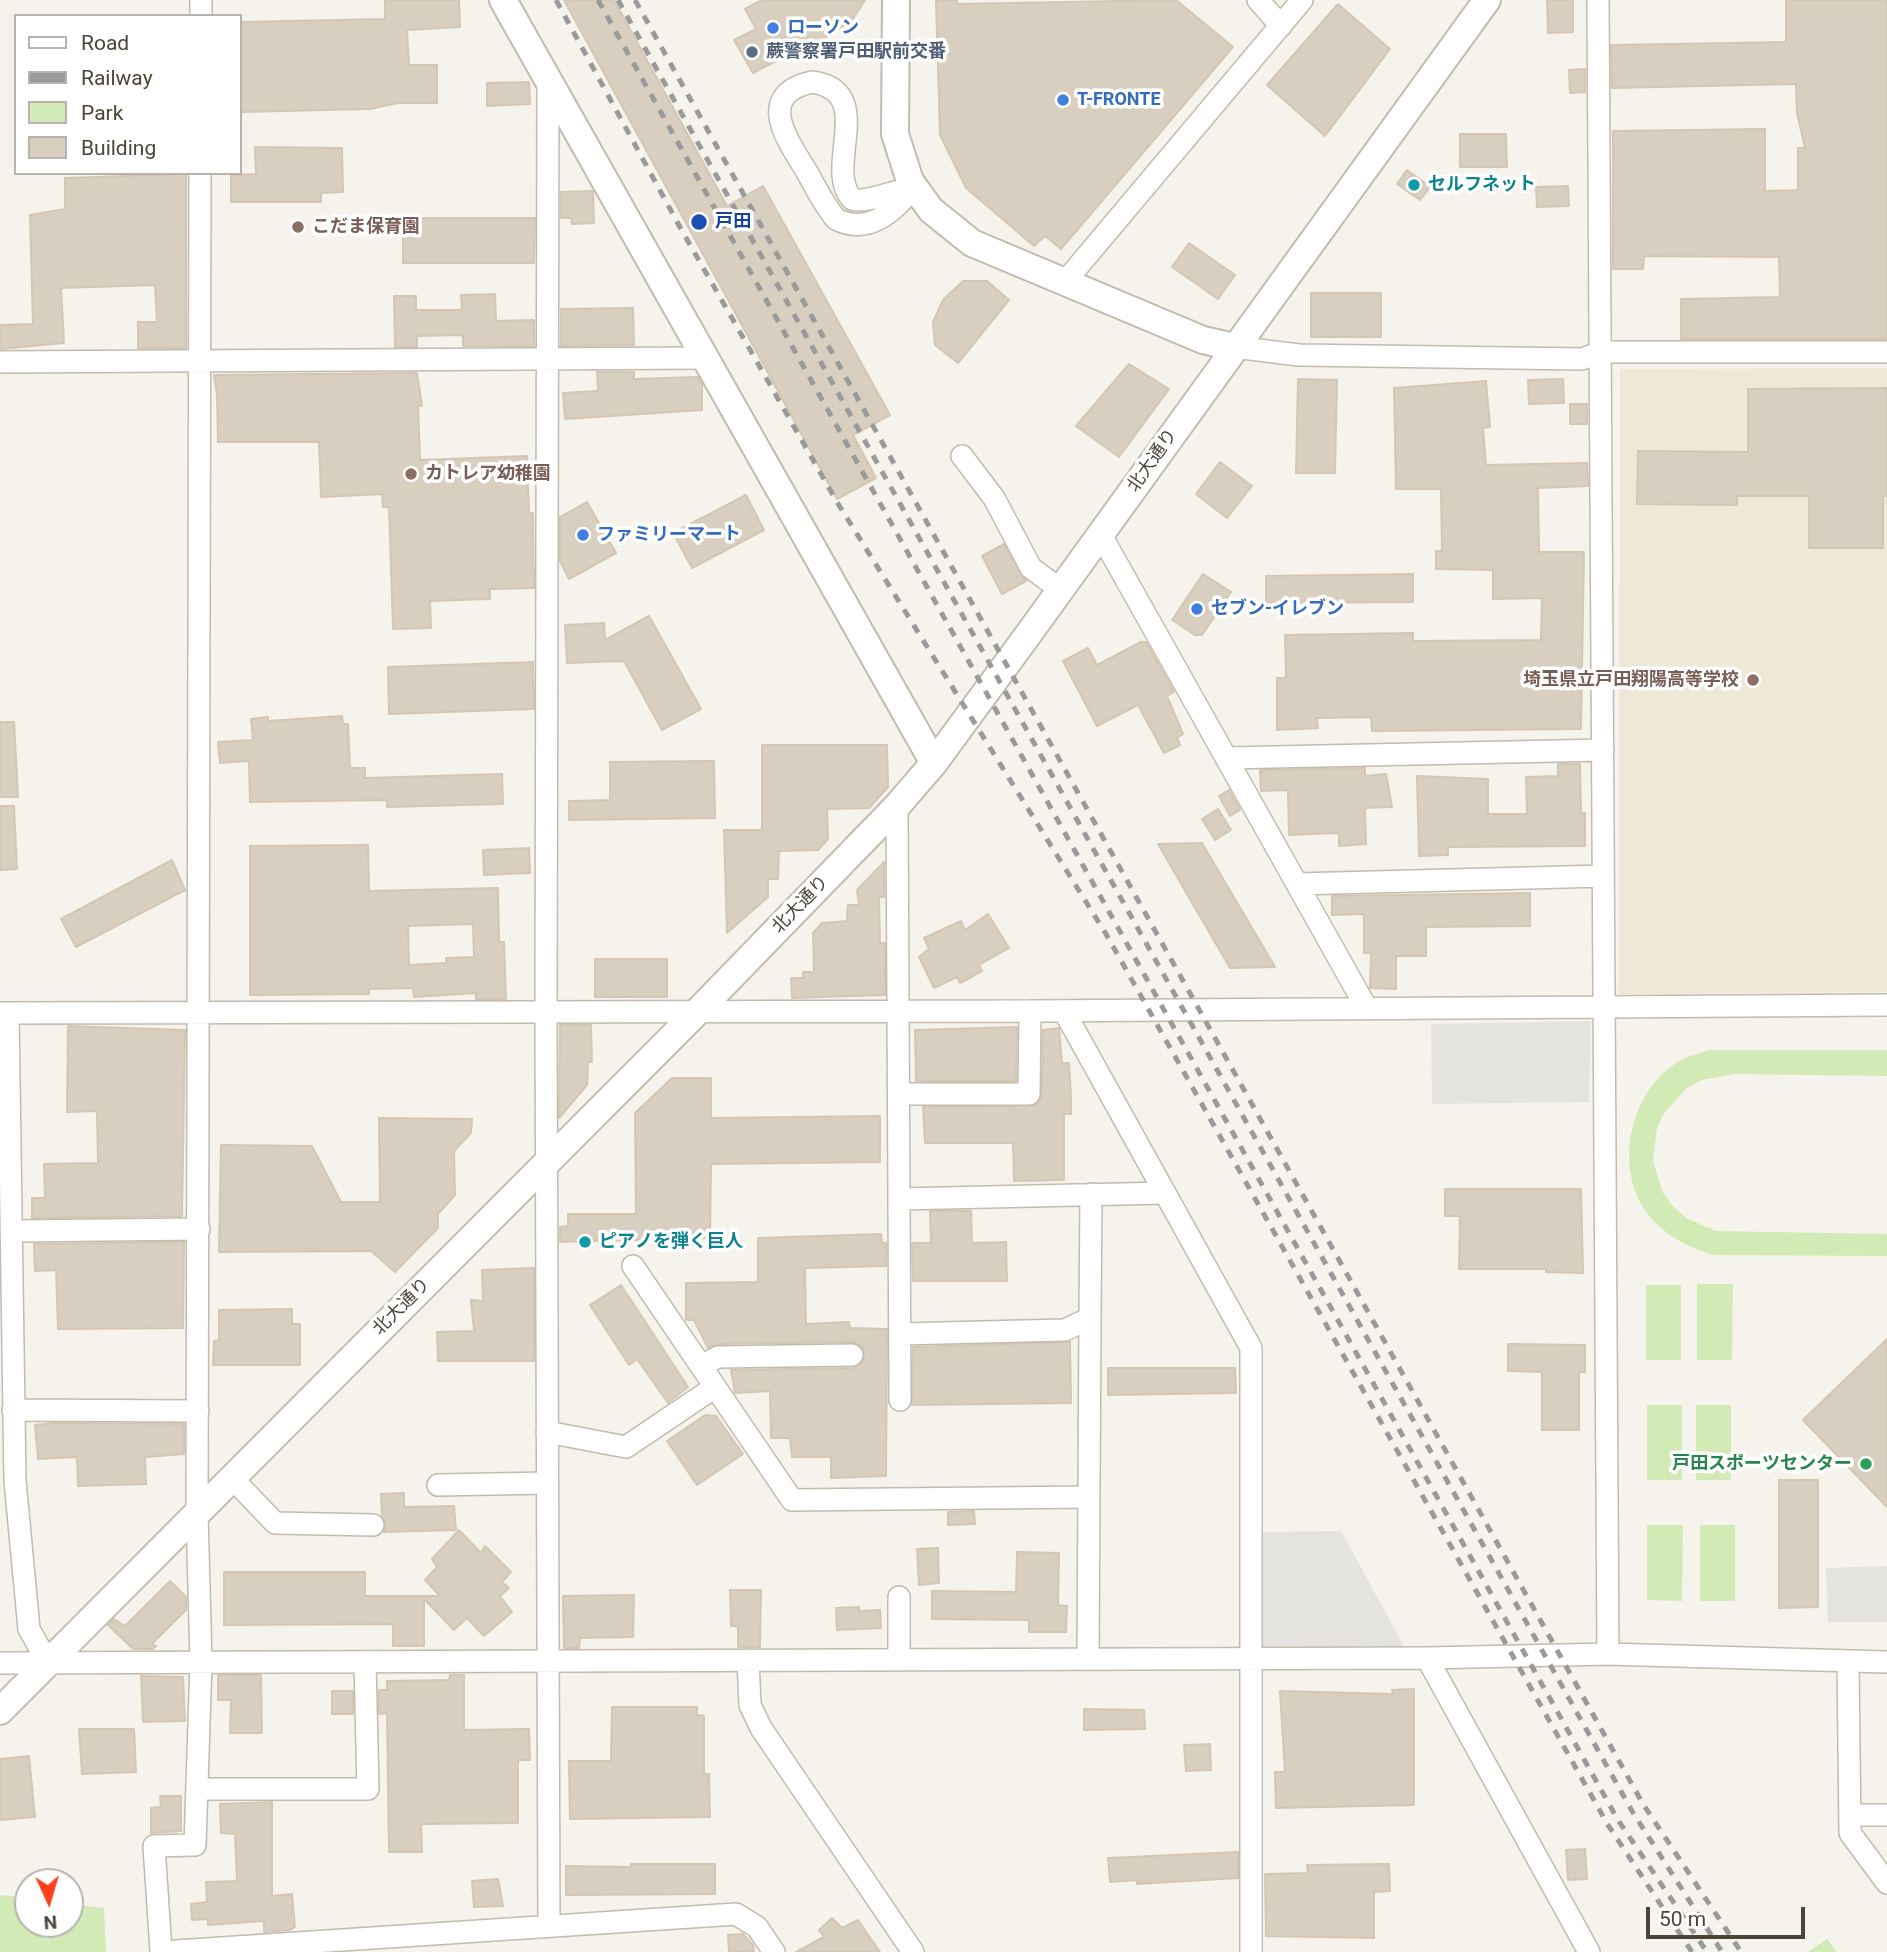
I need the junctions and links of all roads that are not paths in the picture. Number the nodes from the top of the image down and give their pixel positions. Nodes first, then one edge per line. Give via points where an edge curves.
1 (503, 0) edge
2 (896, 0) edge
3 (1258, 0) edge
4 (1302, 0) edge
5 (1486, 0) edge
6 (1598, 0) edge
7 (1281, 26) junction
8 (548, 79) junction
9 (200, 175) edge
10 (914, 187) junction
11 (1064, 283) junction
12 (1234, 347) junction
13 (1601, 352) junction
14 (1887, 352) edge
15 (706, 358) junction
16 (199, 360) junction
17 (545, 361) junction
18 (0, 362) edge
19 (962, 456) dead end
20 (1101, 535) junction
21 (1060, 590) junction
22 (1603, 750) junction
23 (1226, 758) junction
24 (934, 763) junction
25 (897, 806) junction
26 (1603, 876) junction
27 (1297, 884) junction
28 (1887, 1005) edge
29 (1366, 1007) junction
30 (1603, 1007) junction
31 (545, 1011) junction
32 (698, 1011) junction
33 (1064, 1011) junction
34 (200, 1012) junction
35 (898, 1012) junction
36 (1030, 1012) junction
37 (4, 1013) edge
38 (900, 1094) junction
39 (547, 1162) junction
40 (1165, 1193) junction
41 (1091, 1194) junction
42 (900, 1199) junction
43 (199, 1229) junction
44 (11, 1231) junction
45 (633, 1266) dead end
46 (1090, 1318) junction
47 (6, 1333) edge
48 (900, 1334) junction
49 (852, 1355) dead end
50 (701, 1366) junction
51 (715, 1387) junction
52 (900, 1400) dead end
53 (13, 1410) junction
54 (198, 1411) junction
55 (547, 1432) junction
56 (232, 1478) junction
57 (547, 1483) junction
58 (438, 1485) dead end
59 (1089, 1497) junction
60 (197, 1513) junction
61 (373, 1525) dead end
62 (899, 1597) dead end
63 (1608, 1654) junction
64 (1427, 1658) junction
65 (1088, 1659) junction
66 (1252, 1659) junction
67 (748, 1660) junction
68 (899, 1660) junction
69 (549, 1661) junction
70 (0, 1662) edge
71 (201, 1662) junction
72 (1887, 1662) edge
73 (48, 1663) junction
74 (1847, 1663) junction
75 (365, 1664) junction
76 (0, 1711) edge
77 (198, 1789) junction
78 (1850, 1815) junction
79 (1887, 1815) edge
80 (1887, 1883) edge
81 (550, 1926) junction
82 (344, 1947) edge
83 (774, 1952) edge
84 (913, 1952) edge
85 (1251, 1952) edge
86 (1589, 1952) edge

1 - 8 street
2 - 10 street via 895,134
3 - 7 street
4 - 7 street
5 - 12 street, 北大通り
6 - 13 street
7 - 11 street
8 - 15 street
8 - 17 street
9 - 16 street
10 - 10 street via 894,211 866,225 836,219 783,133 779,111 790,90 812,82 842,98 845,187 852,200 863,202
10 - 11 street via 957,234
11 - 12 street via 1203,340
12 - 13 street via 1299,355 1582,359
12 - 20 street, 北大通り
13 - 14 street
13 - 22 street
15 - 17 street
15 - 24 street
16 - 17 street
16 - 18 street
16 - 34 street
17 - 31 street
19 - 21 street via 994,498 1031,568
20 - 21 street, 北大通り
20 - 23 street
21 - 24 street, 北大通り
22 - 23 street
22 - 26 street
23 - 27 street
24 - 25 street, 北大通り
25 - 32 street, 北大通り
25 - 35 street
26 - 27 street
26 - 30 street
27 - 29 street
28 - 30 street
29 - 30 street
29 - 33 street
30 - 63 street
31 - 32 street
31 - 34 street
31 - 39 street
32 - 35 street
32 - 39 street, 北大通り
33 - 36 street
33 - 40 street
34 - 37 street
34 - 43 street
35 - 36 street
35 - 38 street
36 - 38 street via 1029,1094
37 - 44 street
38 - 42 street
39 - 55 street
39 - 56 street, 北大通り
40 - 41 street
40 - 66 street via 1251,1348
41 - 42 street
41 - 46 street
42 - 48 street
43 - 44 street
43 - 54 street
44 - 47 street
45 - 50 street
46 - 48 street via 1065,1331
46 - 59 street
47 - 53 street
48 - 52 street
49 - 50 street via 718,1357
50 - 51 street
51 - 55 street via 626,1447
51 - 59 street via 792,1500
53 - 54 street
53 - 73 street via 29,1629
54 - 60 street
55 - 57 street
56 - 60 street, 北大通り
56 - 61 street via 275,1523
57 - 58 street
57 - 69 street
59 - 65 street
60 - 71 street
60 - 73 street, 北大通り
62 - 68 street
63 - 64 street
63 - 74 street
64 - 66 street
64 - 86 street
65 - 66 street
65 - 68 street
66 - 85 street
67 - 68 street
67 - 69 street
67 - 84 street via 750,1705 761,1728
69 - 75 street
69 - 81 street
70 - 73 street
71 - 73 street
71 - 75 street
71 - 77 street
72 - 74 street
73 - 76 street, 北大通り
74 - 78 street
75 - 77 street via 368,1788
77 - 82 street via 195,1846 154,1846 161,1952
78 - 79 street
78 - 80 street via 1850,1833
81 - 82 street
81 - 83 street via 736,1914 757,1927

